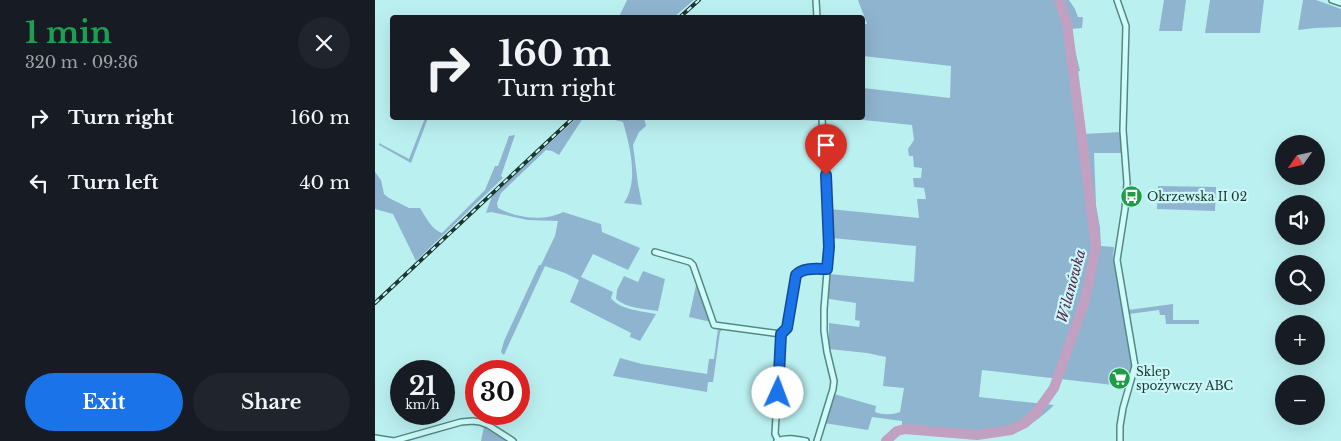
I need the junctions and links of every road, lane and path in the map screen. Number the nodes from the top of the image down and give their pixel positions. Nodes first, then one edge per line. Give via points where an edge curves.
1 (816, 0) edge
2 (1117, 0) edge
3 (1332, 0) edge
4 (1341, 3) edge
5 (817, 15) edge
6 (823, 120) edge
7 (655, 252) dead end
8 (827, 269) junction
9 (781, 334) junction
10 (375, 438) edge
11 (778, 440) edge
12 (513, 441) edge
13 (806, 441) edge
14 (817, 441) edge
15 (1121, 441) edge

1 - 5 street
2 - 15 street via 1126,26 1123,130 1127,183 1117,260 1135,366 1123,408
3 - 4 street
6 - 8 street via 828,208
7 - 9 street via 693,265 714,325
8 - 9 street via 797,273 787,328
8 - 14 street via 824,331 834,386
9 - 11 street via 775,434
10 - 12 street via 394,441 473,421 487,425
11 - 13 street

